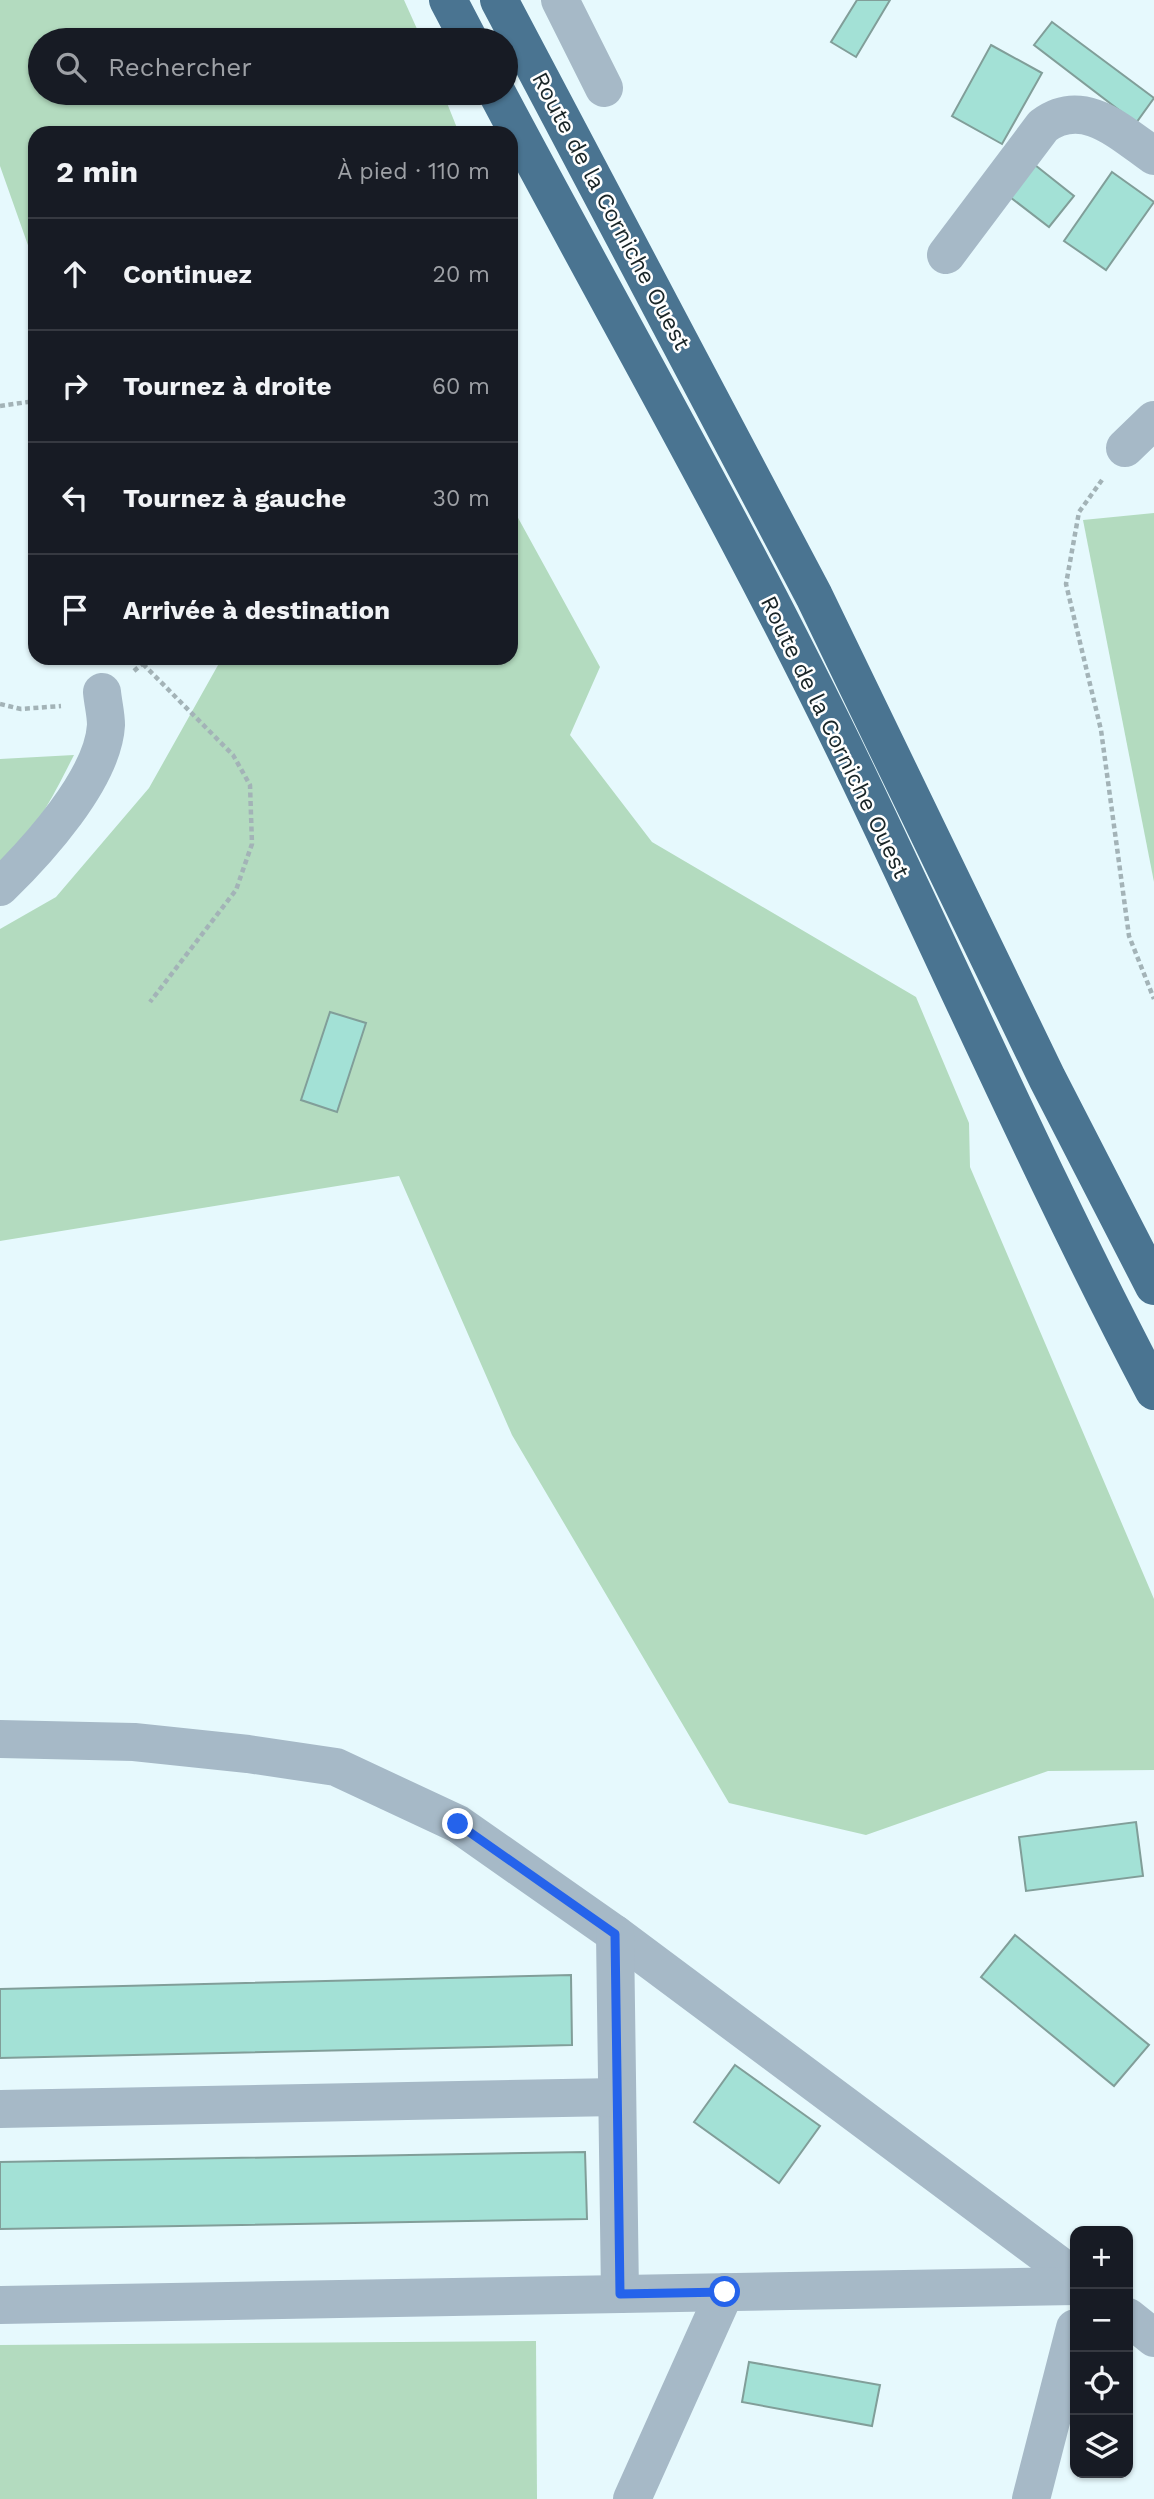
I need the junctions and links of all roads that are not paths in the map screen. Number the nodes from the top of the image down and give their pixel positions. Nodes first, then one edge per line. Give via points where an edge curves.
1 (448, 0) edge
2 (499, 0) edge
3 (560, 0) edge
4 (463, 28) edge
5 (514, 28) edge
6 (518, 36) edge
7 (604, 88) dead end
8 (504, 105) edge
9 (515, 126) edge
10 (518, 131) edge
11 (1154, 156) edge
12 (946, 255) dead end
13 (1154, 420) edge
14 (1125, 448) road end
15 (102, 692) dead end
16 (0, 887) edge
17 (1154, 1286) edge
18 (1154, 1391) edge
19 (0, 1739) edge
20 (615, 1934) junction
21 (617, 2096) junction
22 (0, 2109) edge
23 (1070, 2273) edge
24 (1070, 2286) edge
25 (725, 2292) junction
26 (620, 2294) junction
27 (0, 2305) edge
28 (1133, 2321) edge
29 (1154, 2338) edge
30 (1070, 2347) edge
31 (632, 2499) edge
32 (1031, 2499) edge

1 - 4 highway
2 - 5 highway, Route de la Corniche Ouest
3 - 7 street
6 - 17 highway, Route de la Corniche Ouest via 814,596 1047,1078
8 - 9 highway, Route de la Corniche Ouest
10 - 18 highway, Route de la Corniche Ouest via 650,373 854,769 1019,1122
11 - 12 street via 1118,130 1083,113 1058,115 1043,126
13 - 14 street
15 - 16 street via 106,726 89,773 55,828
19 - 20 street via 134,1742 336,1767 458,1824
20 - 21 street
20 - 23 street
21 - 22 street
21 - 26 street
24 - 25 street
25 - 26 street
25 - 31 street
26 - 27 street
28 - 29 street
30 - 32 street

